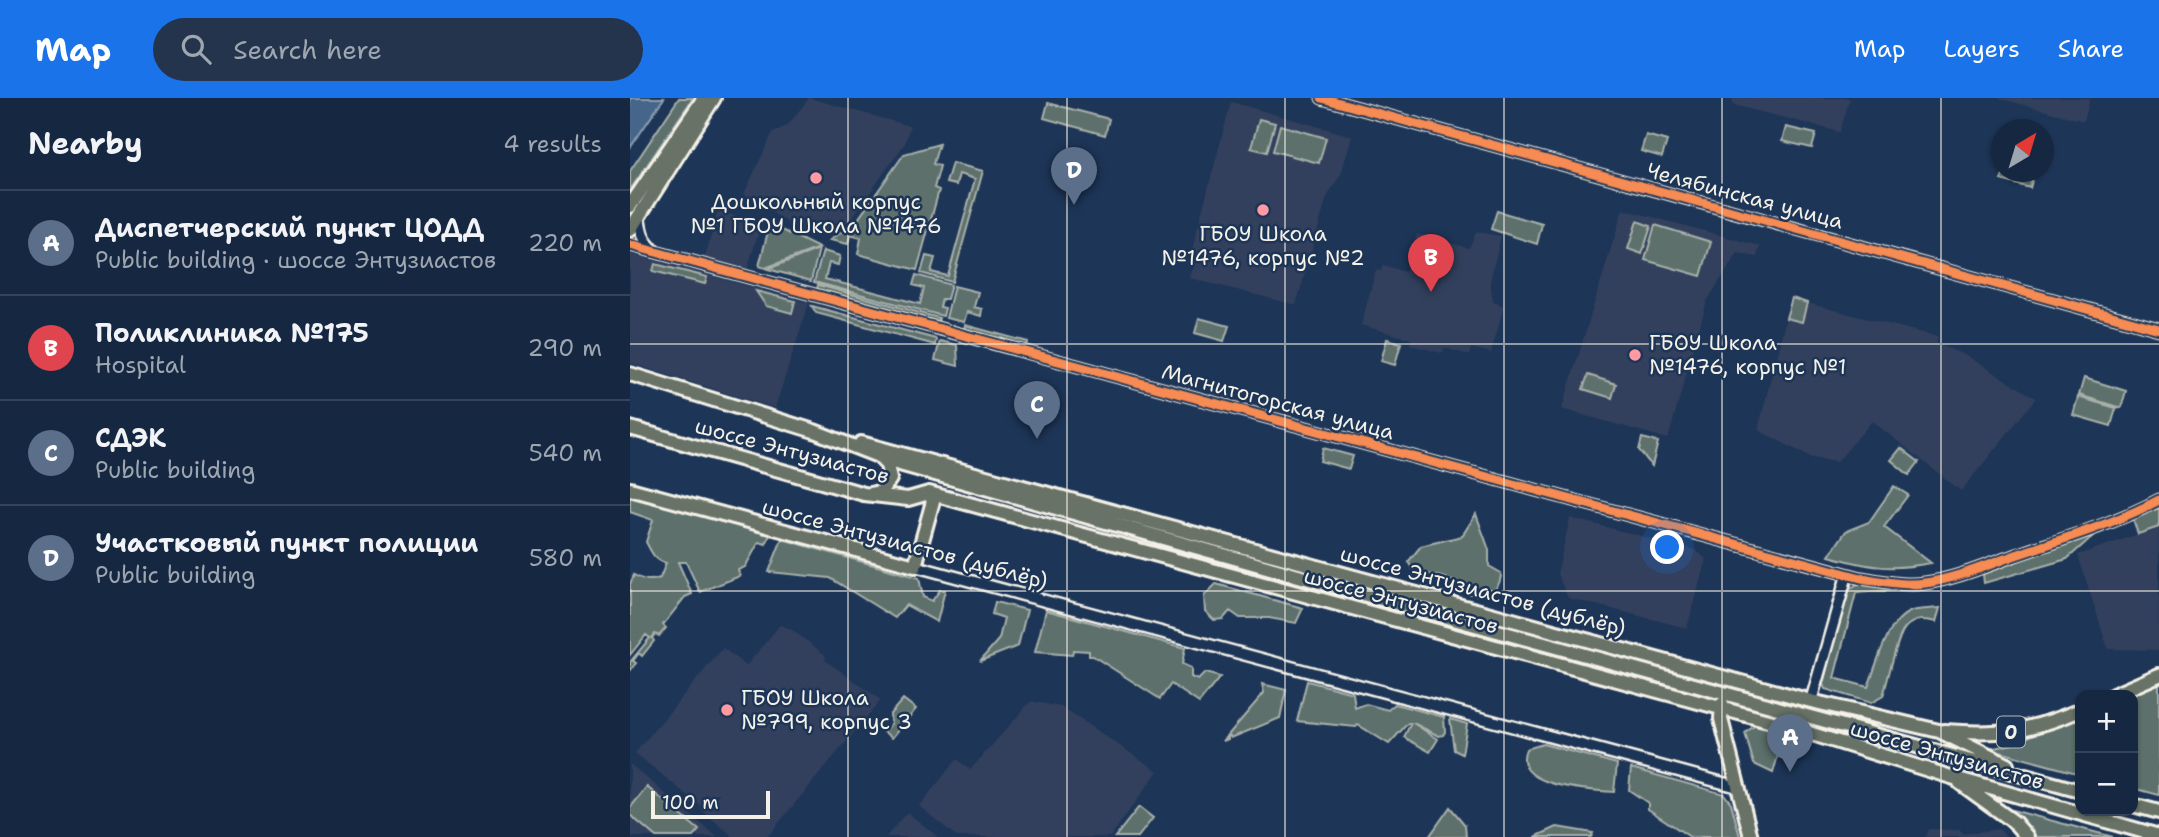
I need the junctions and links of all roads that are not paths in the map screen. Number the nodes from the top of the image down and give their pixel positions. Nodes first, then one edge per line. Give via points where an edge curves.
1 (704, 98) edge
2 (714, 98) edge
3 (1321, 98) edge
4 (630, 206) edge
5 (639, 217) junction
6 (630, 230) edge
7 (630, 245) edge
8 (655, 251) junction
9 (2159, 329) edge
10 (630, 374) edge
11 (630, 428) edge
12 (814, 431) junction
13 (876, 456) junction
14 (630, 489) edge
15 (864, 494) junction
16 (934, 496) junction
17 (2159, 500) edge
18 (915, 566) junction
19 (1847, 575) junction
20 (2159, 674) edge
21 (2124, 690) edge
22 (1724, 693) junction
23 (1811, 701) junction
24 (1720, 709) junction
25 (2075, 712) edge
26 (1939, 731) junction
27 (1951, 777) junction
28 (2032, 778) junction
29 (1738, 787) junction
30 (2075, 790) edge
31 (2138, 806) edge
32 (2159, 812) edge
33 (2159, 836) edge
34 (1751, 837) edge
35 (2027, 837) edge

1 - 4 main road
2 - 5 main road
3 - 9 street, Челябинская улица
5 - 6 main road
5 - 8 street via 641,235
7 - 8 street, Магнитогорская улица
8 - 19 street, Магнитогорская улица
10 - 12 main road, шоссе Энтузиастов
11 - 15 main road, шоссе Энтузиастов
12 - 13 main road, шоссе Энтузиастов
12 - 23 main road, шоссе Энтузиастов (дублёр)
13 - 15 main road via 887,464 890,479 882,491
13 - 22 main road, шоссе Энтузиастов
14 - 18 main road, шоссе Энтузиастов (дублёр)
15 - 16 main road, шоссе Энтузиастов via 908,499
16 - 18 main road
16 - 24 main road, шоссе Энтузиастов
17 - 19 street, Магнитогорская улица via 1960,575 1924,583
18 - 29 street, шоссе Энтузиастов (дублёр)
19 - 23 street
20 - 21 main road
22 - 24 main road
22 - 28 main road, шоссе Энтузиастов
23 - 26 main road, шоссе Энтузиастов (дублёр)
24 - 27 main road, шоссе Энтузиастов
24 - 29 main road
25 - 26 main road, 0 via 2004,733
26 - 28 main road, шоссе Энтузиастов (дублёр)
27 - 33 main road, шоссе Энтузиастов
27 - 35 main road via 2014,822
28 - 30 main road, шоссе Энтузиастов
29 - 34 main road
31 - 32 main road

